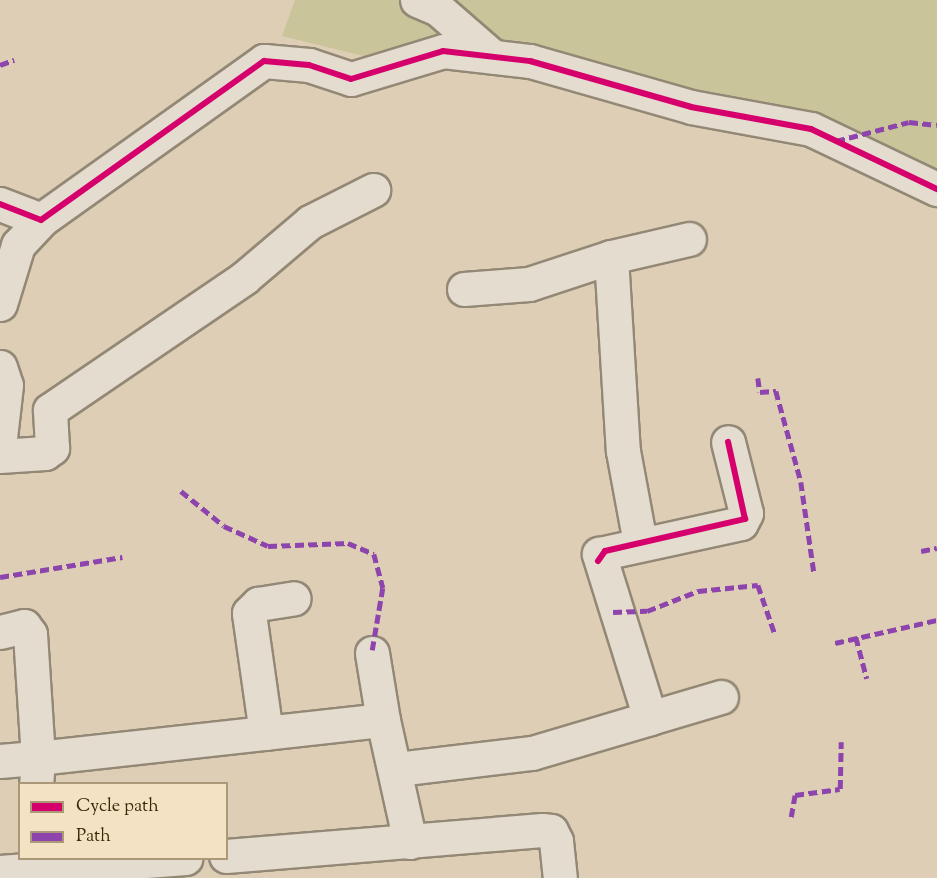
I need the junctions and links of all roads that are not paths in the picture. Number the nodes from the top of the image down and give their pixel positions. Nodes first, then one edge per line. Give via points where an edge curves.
1 (417, 0) edge
2 (492, 56) junction
3 (937, 189) edge
4 (374, 190) dead end
5 (0, 204) edge
6 (41, 220) junction
7 (689, 239) dead end
8 (611, 256) junction
9 (464, 289) dead end
10 (0, 304) edge
11 (0, 367) edge
12 (0, 438) edge
13 (728, 442) dead end
14 (0, 456) edge
15 (640, 543) junction
16 (294, 598) dead end
17 (0, 632) edge
18 (372, 653) dead end
19 (721, 697) dead end
20 (650, 718) junction
21 (383, 720) junction
22 (266, 733) junction
23 (0, 761) edge
24 (397, 769) junction
25 (37, 771) edge
26 (410, 842) junction
27 (228, 855) edge
28 (137, 860) edge
29 (42, 864) edge
30 (0, 872) edge
31 (560, 878) edge

1 - 2 street via 438,9
2 - 3 street via 530,61 692,107 811,129
2 - 6 street via 443,51 351,79 309,65 264,62
4 - 14 street via 310,222 244,278 50,410 52,448 45,453
5 - 6 street
6 - 10 street via 18,245
7 - 8 street
8 - 9 street via 529,284
8 - 15 street via 623,451
11 - 12 street via 6,385
13 - 15 street via 745,519
15 - 20 street via 605,551 598,561
16 - 22 street via 258,604 249,613
17 - 25 street via 24,626 30,634
18 - 21 street
19 - 20 street
20 - 24 street via 532,753
21 - 22 street
21 - 24 street
22 - 25 street
23 - 25 street
24 - 26 street
26 - 27 street
26 - 31 street via 551,831
28 - 29 street
29 - 30 street

